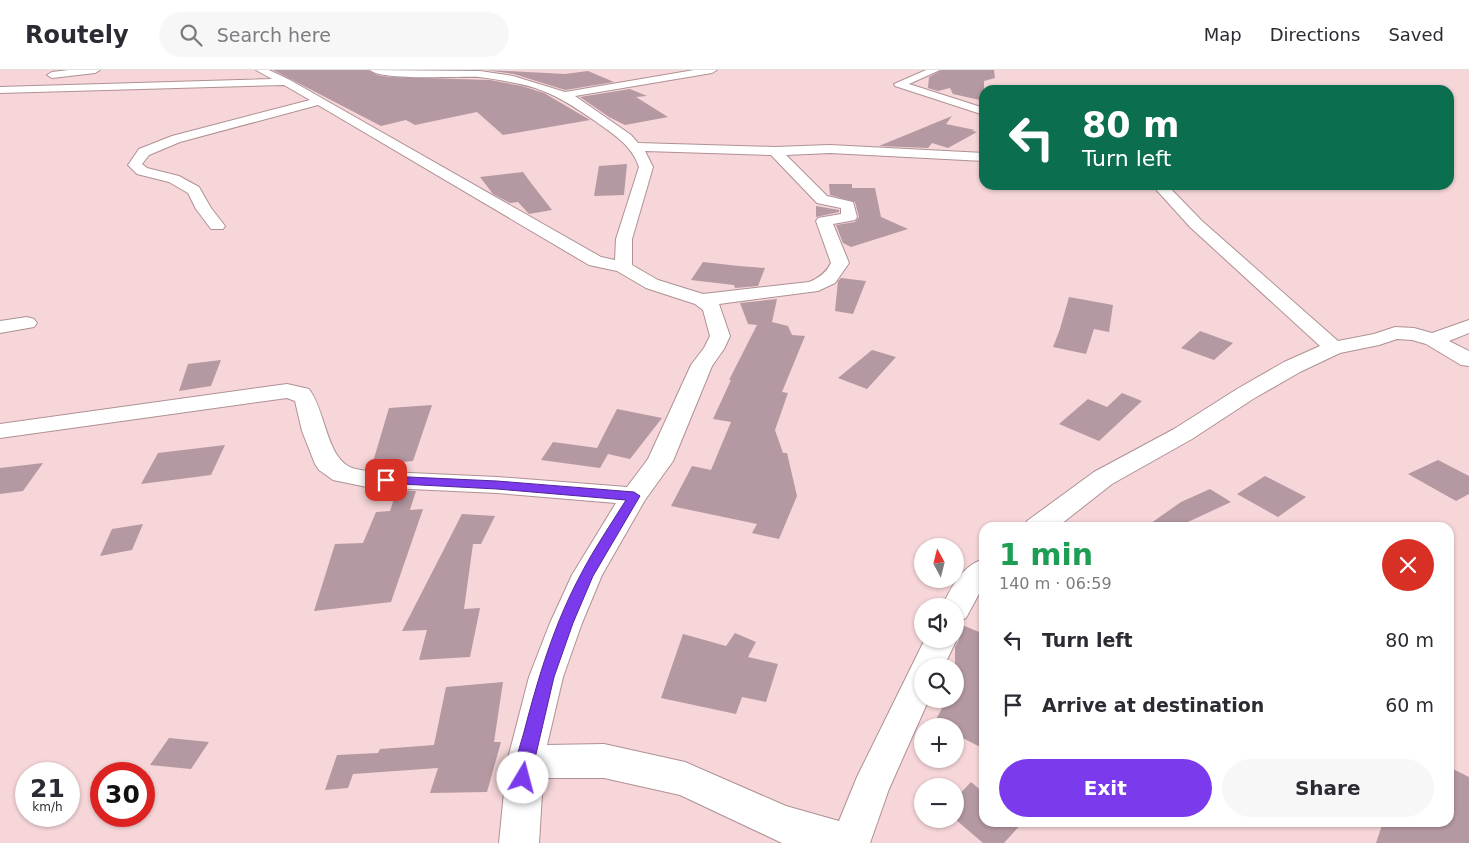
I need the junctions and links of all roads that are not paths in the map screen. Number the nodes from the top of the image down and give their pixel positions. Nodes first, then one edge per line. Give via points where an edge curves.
1 (95, 70) edge
2 (261, 70) edge
3 (376, 70) edge
4 (712, 70) edge
5 (935, 70) edge
6 (69, 71) edge
7 (483, 72) edge
8 (44, 75) dead end
9 (286, 82) junction
10 (0, 90) edge
11 (564, 95) junction
12 (320, 102) junction
13 (979, 110) edge
14 (635, 147) junction
15 (776, 151) junction
16 (979, 157) edge
17 (1164, 190) edge
18 (217, 226) dead end
19 (623, 267) junction
20 (702, 300) junction
21 (27, 323) dead end
22 (1469, 326) edge
23 (0, 327) edge
24 (1433, 340) junction
25 (1334, 348) junction
26 (1469, 360) edge
27 (0, 431) edge
28 (634, 496) junction
29 (1045, 522) edge
30 (979, 574) edge
31 (961, 598) edge
32 (914, 694) edge
33 (525, 762) junction
34 (519, 843) edge
35 (849, 843) edge

1 - 6 street
2 - 9 street
3 - 7 street via 396,73
4 - 11 street
5 - 13 street via 898,84
6 - 8 street
7 - 11 street
9 - 10 street
9 - 12 street
11 - 14 street
12 - 18 street via 176,139 144,152 135,165 142,171 174,179 194,190
12 - 19 street via 595,261
14 - 15 street
14 - 19 street via 646,167 626,232
15 - 16 street via 830,149
15 - 20 street via 822,200 848,205 849,217 824,221 840,263 835,274 828,282 811,287
17 - 25 street via 1196,224
19 - 20 street via 652,284
20 - 28 street via 712,307 720,336 702,365 660,461
21 - 23 street
22 - 24 street
24 - 25 street via 1395,333
24 - 26 street
25 - 29 street via 1292,367 1183,434 1103,478
27 - 28 street via 287,391 301,394 306,401 328,464 342,474 367,479
28 - 33 street via 587,575 566,623 546,677
30 - 31 street via 968,584
32 - 35 street
33 - 34 street
33 - 35 street via 604,761 685,779 782,824

